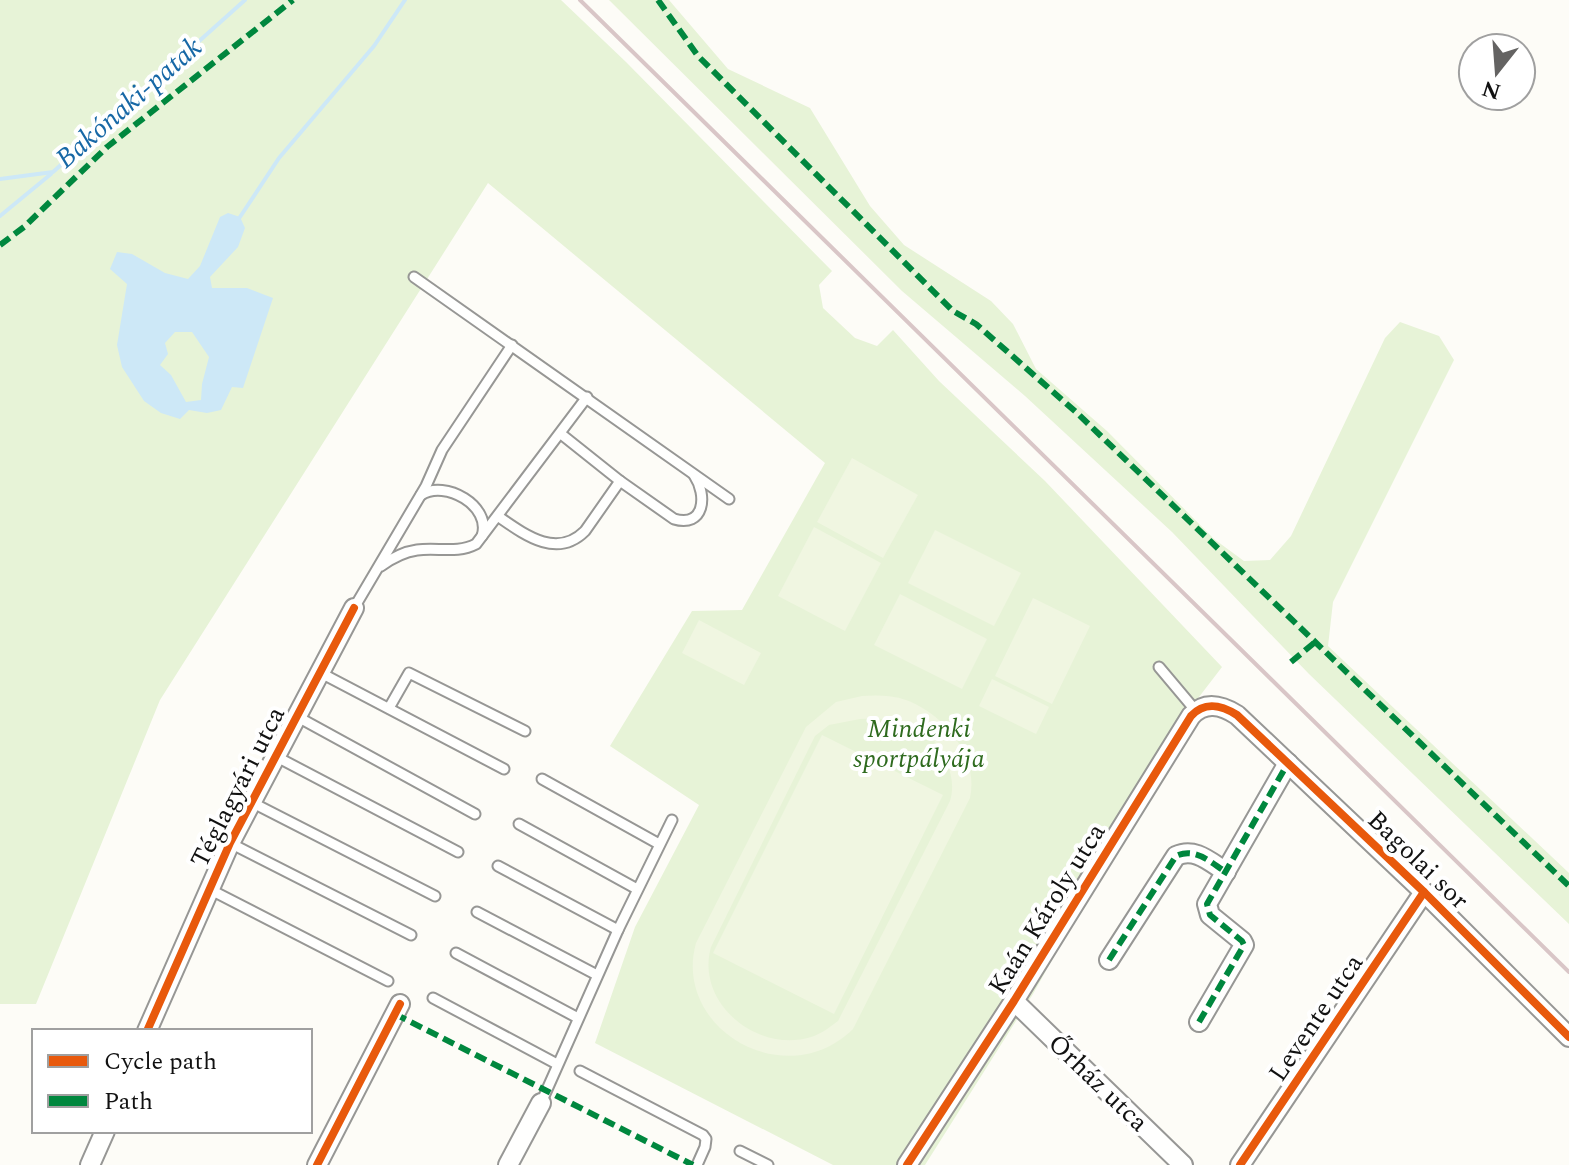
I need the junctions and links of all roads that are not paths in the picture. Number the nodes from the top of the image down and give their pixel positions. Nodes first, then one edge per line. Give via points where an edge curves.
1 (414, 277) dead end
2 (512, 345) junction
3 (587, 397) junction
4 (561, 434) junction
5 (435, 467) junction
6 (692, 472) junction
7 (620, 481) junction
8 (450, 492) junction
9 (420, 496) junction
10 (729, 499) dead end
11 (476, 508) junction
12 (500, 515) junction
13 (481, 539) junction
14 (377, 568) junction
15 (354, 608) joint
16 (1159, 667) dead end
17 (319, 672) junction
18 (389, 708) junction
19 (1196, 711) junction
20 (296, 716) junction
21 (525, 731) dead end
22 (275, 756) junction
23 (1288, 763) junction
24 (504, 769) dead end
25 (542, 779) dead end
26 (251, 802) junction
27 (475, 814) dead end
28 (672, 820) dead end
29 (519, 824) dead end
30 (230, 843) junction
31 (659, 844) junction
32 (458, 852) dead end
33 (498, 866) dead end
34 (1226, 872) junction
35 (209, 889) junction
36 (637, 889) junction
37 (1424, 892) junction
38 (435, 896) dead end
39 (477, 912) dead end
40 (618, 930) junction
41 (411, 935) dead end
42 (456, 953) dead end
43 (1109, 960) dead end
44 (597, 975) junction
45 (388, 981) dead end
46 (433, 998) dead end
47 (1014, 1001) junction
48 (400, 1004) dead end
49 (578, 1018) junction
50 (1199, 1022) dead end
51 (148, 1029) edge
52 (1569, 1037) edge
53 (557, 1064) junction
54 (580, 1071) dead end
55 (541, 1103) joint
56 (104, 1133) edge
57 (740, 1151) dead end
58 (90, 1165) edge
59 (317, 1165) edge
60 (508, 1165) edge
61 (697, 1165) edge
62 (768, 1165) edge
63 (907, 1165) edge
64 (1183, 1165) edge
65 (1240, 1165) edge

1 - 2 lane
2 - 3 lane
2 - 5 lane
3 - 4 lane
3 - 6 lane
4 - 7 lane
4 - 12 lane
5 - 8 lane via 435,479
5 - 9 lane
6 - 7 lane via 704,499 696,515 680,521
6 - 10 lane
7 - 12 lane via 585,531 566,542 535,540
8 - 9 lane via 430,489
8 - 11 lane
9 - 14 lane
11 - 12 lane
11 - 13 lane via 485,528
12 - 13 lane
13 - 14 lane via 469,548 415,550
14 - 15 lane
15 - 17 street, Téglagyári utca
16 - 19 lane
17 - 18 lane
17 - 20 street, Téglagyári utca
18 - 21 lane via 409,673
18 - 24 lane
19 - 23 street, Bagolai sor via 1214,706 1237,715
19 - 47 street, Kaán Károly utca
20 - 22 street, Téglagyári utca
20 - 27 lane
22 - 26 street, Téglagyári utca
22 - 32 lane
23 - 34 street
23 - 37 street, Bagolai sor
25 - 31 lane
26 - 30 street, Téglagyári utca
26 - 38 lane
28 - 31 lane
29 - 36 lane
30 - 35 street, Téglagyári utca
30 - 41 lane
31 - 36 lane
33 - 40 lane
34 - 43 street via 1195,853 1176,856
34 - 50 street via 1207,910 1242,941 1244,949
35 - 45 lane
35 - 51 street, Téglagyári utca
36 - 40 lane
37 - 52 street, Bagolai sor
37 - 65 street, Levente utca
39 - 44 lane
40 - 44 lane
42 - 49 lane
44 - 49 lane
46 - 53 lane
47 - 63 street, Kaán Károly utca
47 - 64 street, Őrház utca
48 - 59 street
49 - 53 lane
53 - 55 lane
54 - 61 lane via 703,1135 705,1147
55 - 60 street
56 - 58 street
57 - 62 lane

